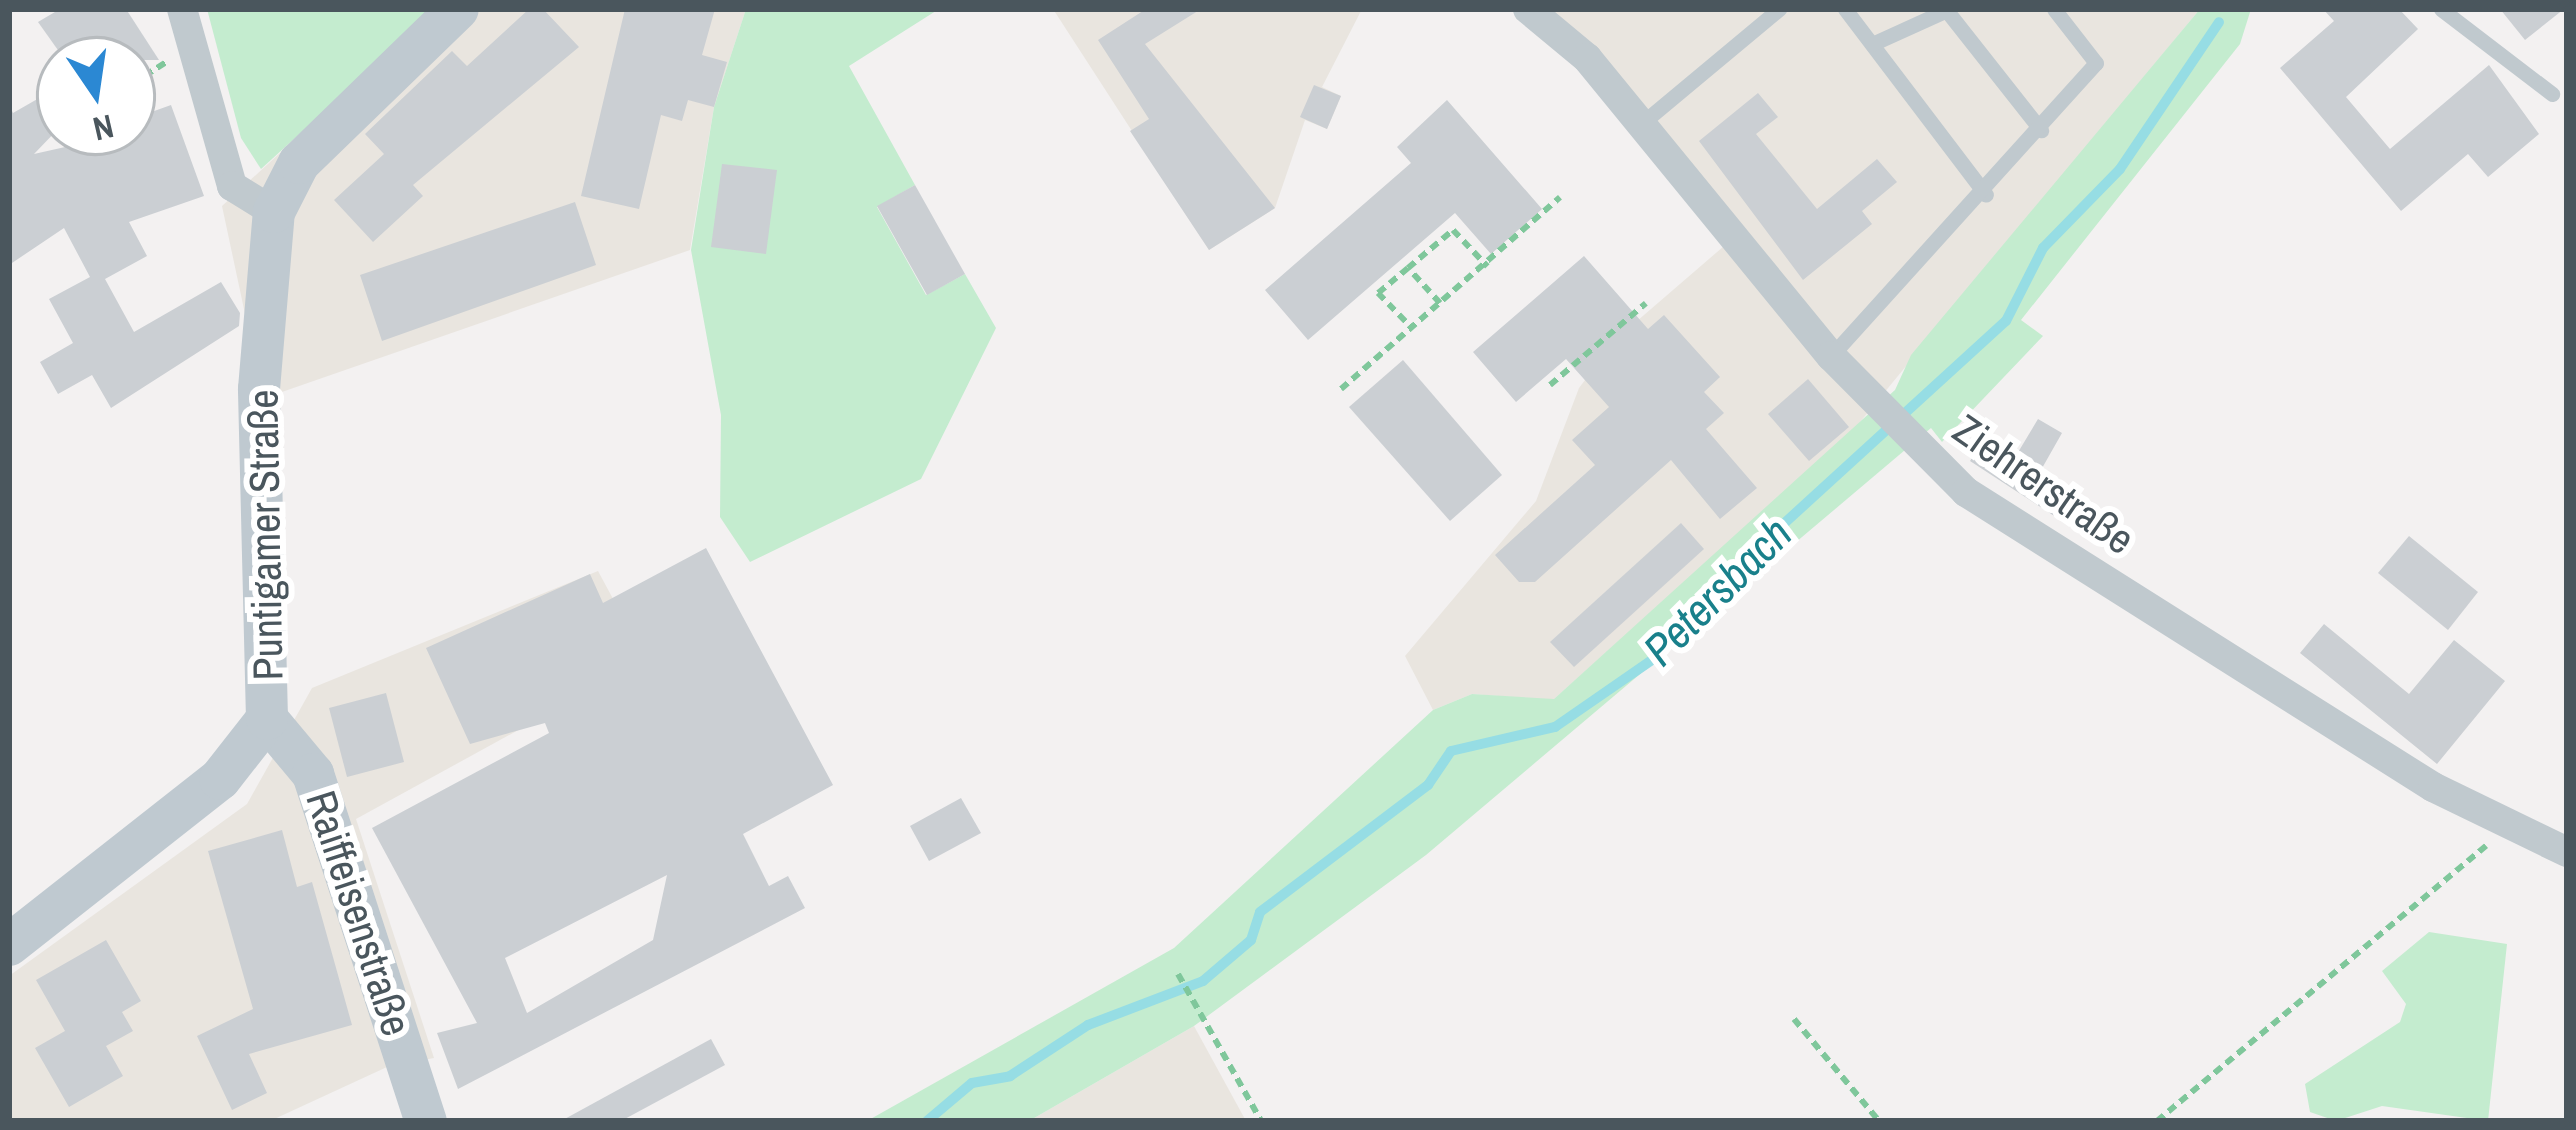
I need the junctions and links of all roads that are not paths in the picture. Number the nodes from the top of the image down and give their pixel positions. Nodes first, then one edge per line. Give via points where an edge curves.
1 (182, 9) edge
2 (458, 9) edge
3 (1528, 9) edge
4 (1779, 9) edge
5 (1845, 9) edge
6 (2054, 9) edge
7 (2441, 9) edge
8 (1948, 10) edge
9 (1871, 44) junction
10 (2552, 94) dead end
11 (1641, 124) junction
12 (2041, 130) junction
13 (1986, 195) junction
14 (274, 212) junction
15 (1831, 356) junction
16 (267, 718) junction
17 (2567, 852) edge
18 (9, 945) edge
19 (426, 1121) edge

1 - 14 street via 232,186
2 - 14 main road, Puntigamer Straße via 299,163
3 - 11 street, Ziehrerstraße via 1563,32
4 - 11 lane
5 - 9 lane
6 - 12 lane via 2096,63
7 - 10 lane
8 - 9 lane
8 - 12 lane
9 - 13 lane
11 - 15 street, Ziehrerstraße
12 - 13 lane
13 - 15 lane
14 - 16 main road, Puntigamer Straße via 259,389
15 - 17 street, Ziehrerstraße via 1912,443 1986,504 2500,823
16 - 18 main road, Puntigamer Straße via 220,779
16 - 19 main road, Raiffeisenstraße via 313,774

